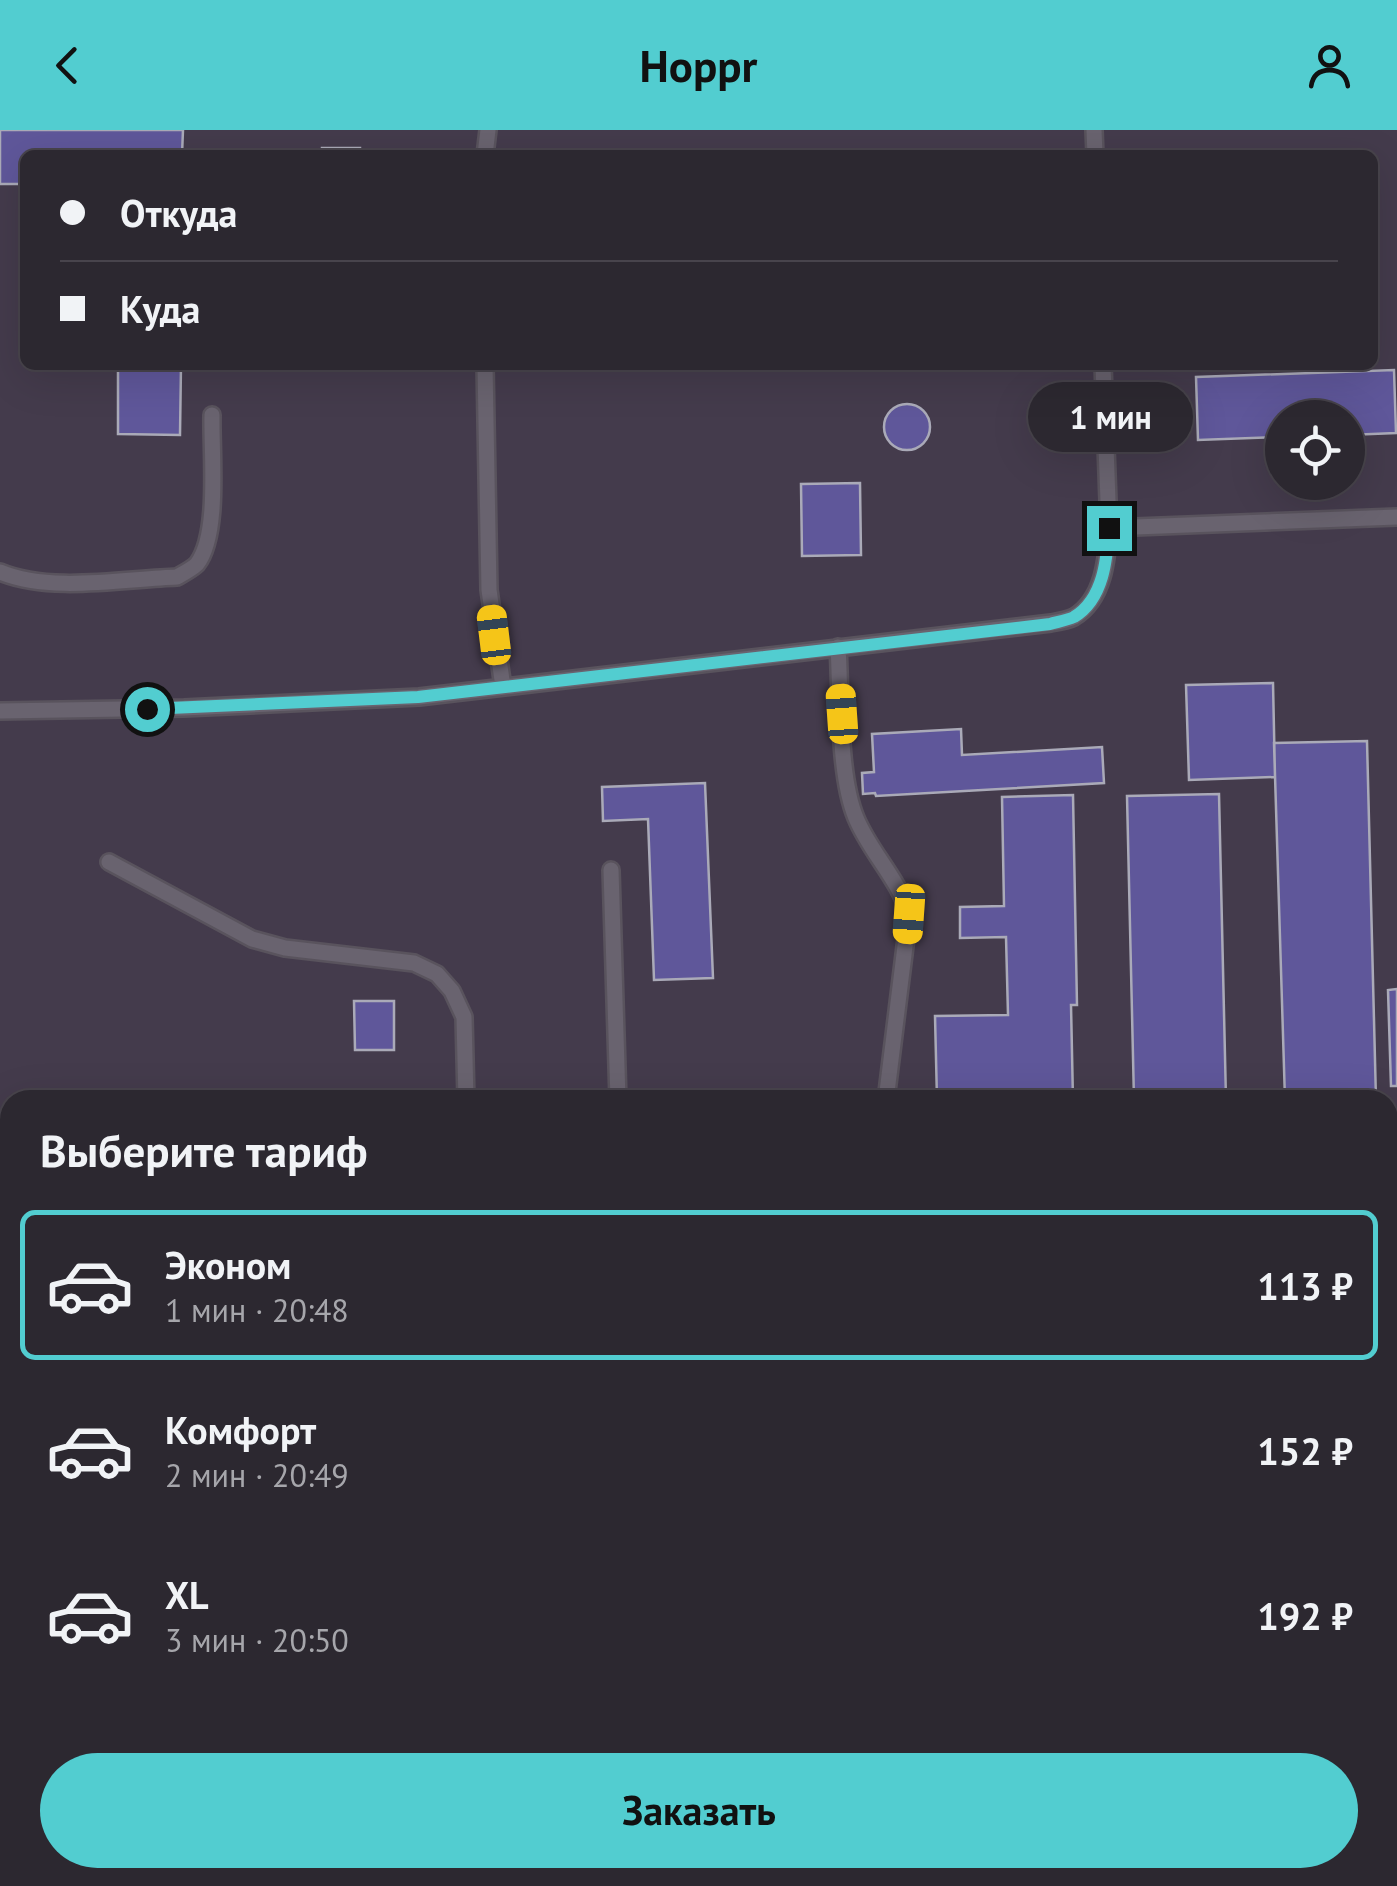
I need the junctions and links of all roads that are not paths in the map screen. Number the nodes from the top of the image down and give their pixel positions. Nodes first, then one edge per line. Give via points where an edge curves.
1 (486, 370) edge
2 (1103, 370) edge
3 (212, 416) dead end
4 (1397, 517) edge
5 (1109, 528) junction
6 (0, 572) edge
7 (838, 647) junction
8 (503, 687) junction
9 (0, 712) edge
10 (109, 862) dead end
11 (612, 870) dead end
12 (466, 1090) edge
13 (618, 1090) edge
14 (887, 1090) edge

1 - 8 lane via 488,590
2 - 5 lane
3 - 6 lane via 210,513 196,566 178,577 44,583
4 - 5 lane
5 - 7 lane via 1107,566 1075,617
7 - 8 lane
7 - 14 lane via 851,805 909,914
8 - 9 lane via 418,697
10 - 12 lane via 252,939 414,963 437,974 464,1017
11 - 13 lane

